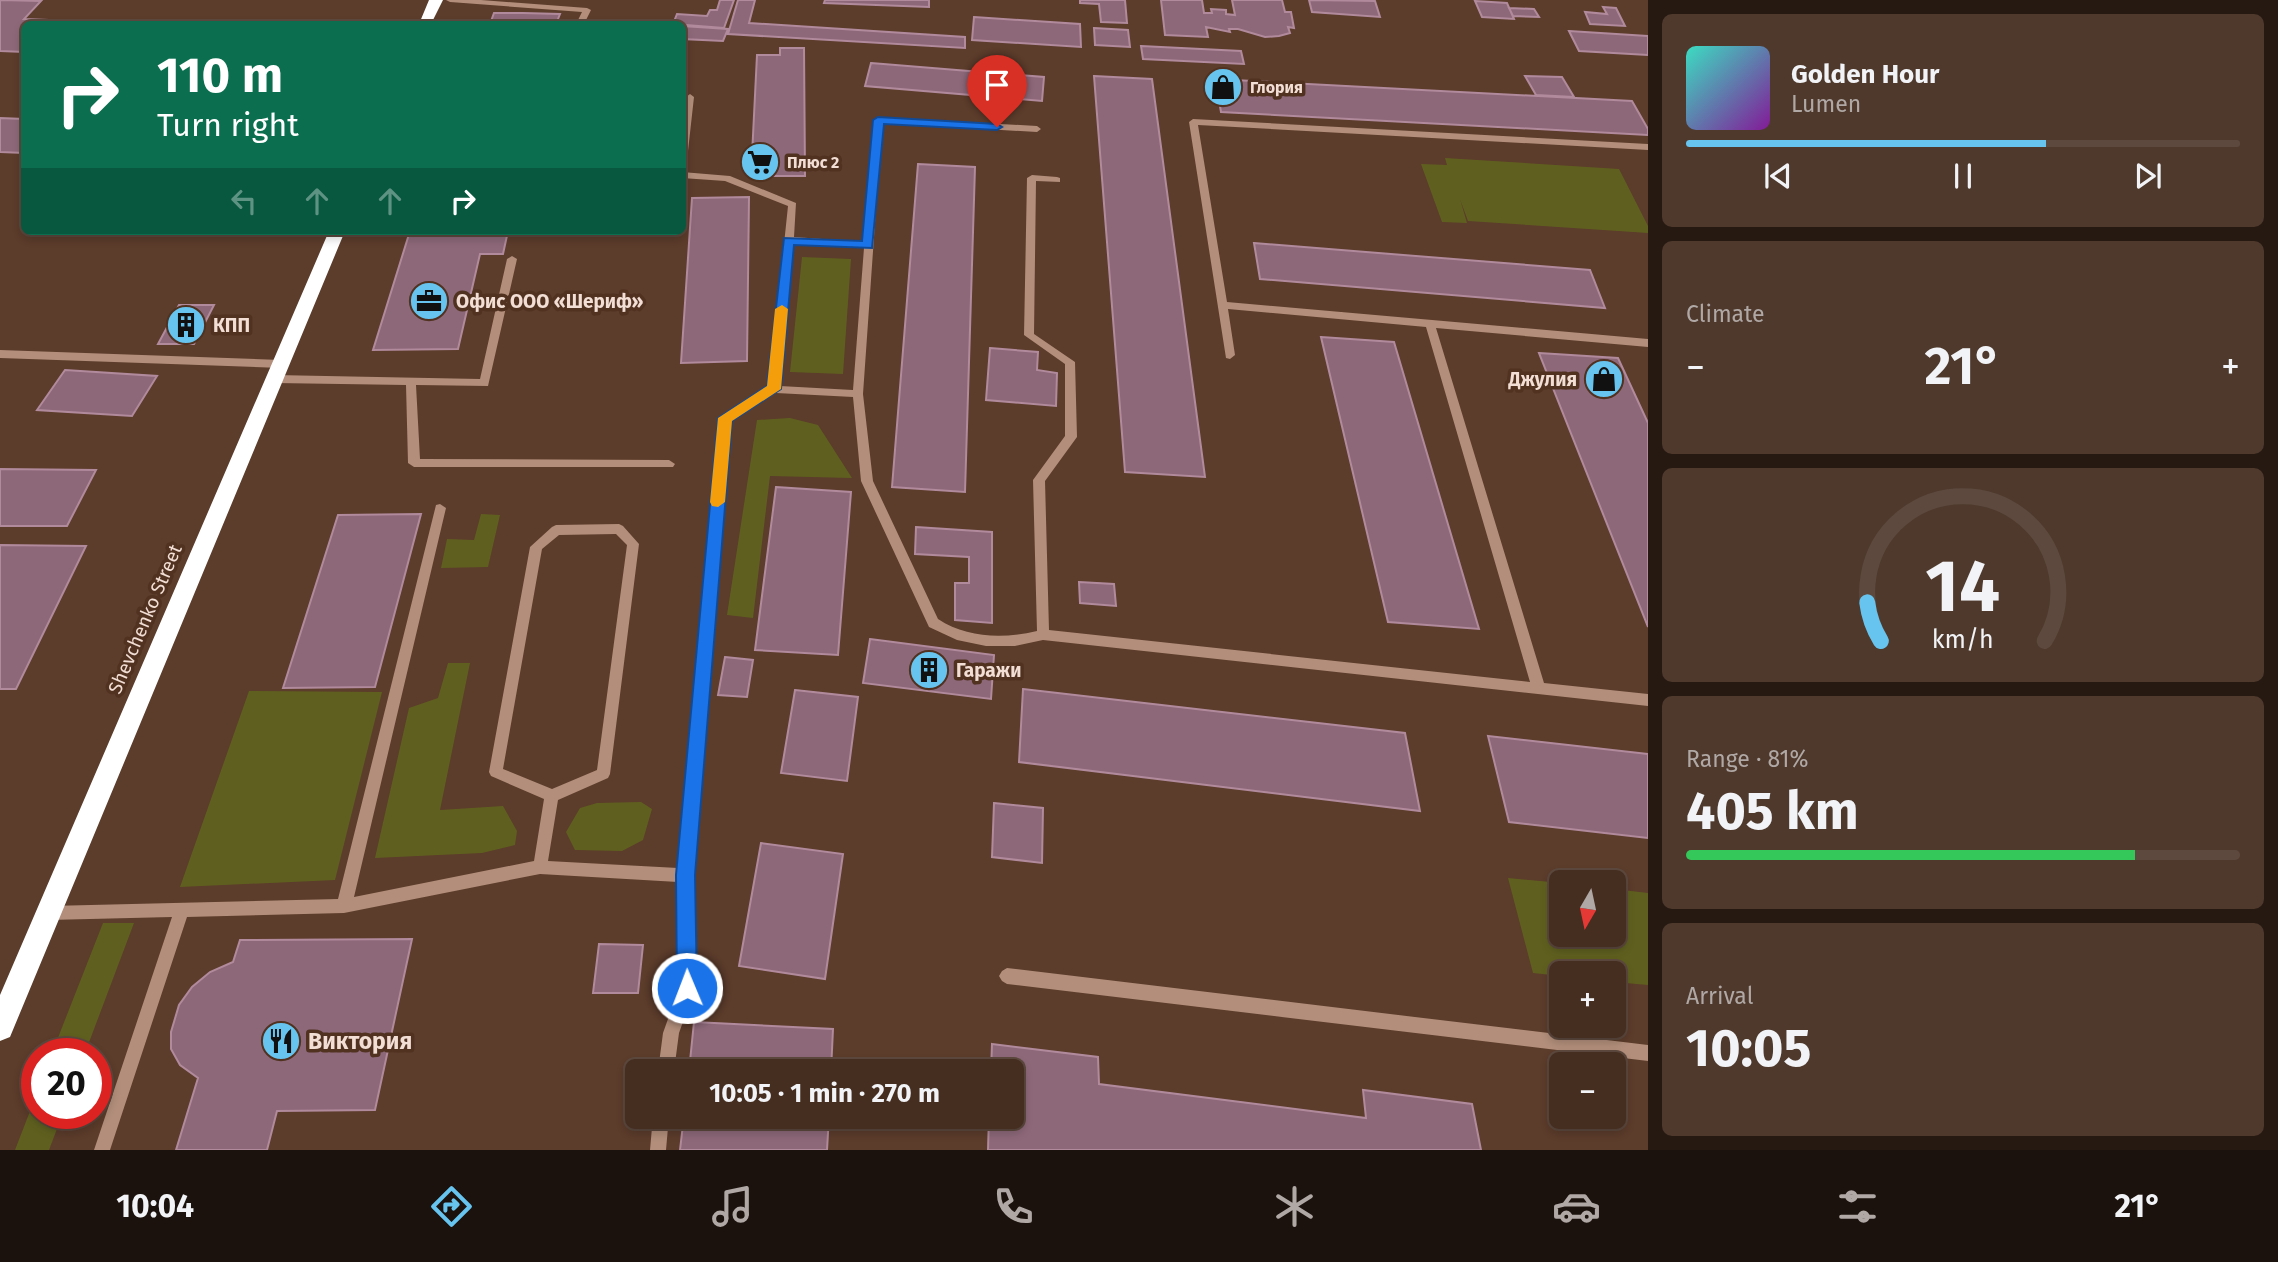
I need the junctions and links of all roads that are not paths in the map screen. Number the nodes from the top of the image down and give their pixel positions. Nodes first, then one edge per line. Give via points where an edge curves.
1 (436, 0) edge
2 (450, 0) edge
3 (426, 21) edge
4 (582, 21) edge
5 (690, 97) dead end
6 (1037, 130) dead end
7 (686, 133) edge
8 (1648, 147) edge
9 (686, 175) edge
10 (1057, 180) dead end
11 (335, 235) edge
12 (788, 240) junction
13 (867, 245) junction
14 (512, 259) dead end
15 (1222, 305) junction
16 (1430, 323) junction
17 (1648, 343) edge
18 (0, 354) edge
19 (1230, 355) dead end
20 (278, 372) junction
21 (411, 383) junction
22 (774, 389) junction
23 (858, 394) junction
24 (669, 464) dead end
25 (440, 508) dead end
26 (1042, 635) junction
27 (1538, 686) junction
28 (1648, 700) edge
29 (552, 796) junction
30 (540, 867) junction
31 (685, 875) junction
32 (344, 906) junction
33 (182, 909) junction
34 (49, 913) junction
35 (1007, 976) dead end
36 (0, 1027) edge
37 (1648, 1053) edge
38 (668, 1059) edge
39 (660, 1129) edge
40 (102, 1150) edge
41 (658, 1150) edge

1 - 3 highway
2 - 4 lane via 587,10
5 - 7 lane
6 - 13 lane via 878,120
8 - 15 lane via 1192,122
9 - 12 lane via 727,178 793,205
10 - 26 lane via 1032,178 1029,335 1070,362 1071,437 1039,480
11 - 20 highway, Shevchenko Street
12 - 13 lane
12 - 22 lane
13 - 23 lane
14 - 21 lane via 484,383
15 - 16 lane
15 - 19 lane
16 - 17 lane
16 - 27 lane
18 - 20 lane
20 - 21 lane
20 - 34 highway, Shevchenko Street
21 - 24 lane via 414,463
22 - 23 lane
22 - 31 lane via 725,418
23 - 26 lane via 867,481 933,623 949,635 1018,642
25 - 32 lane
26 - 27 lane
27 - 28 lane
29 - 29 lane via 603,774 633,544 619,529 556,530 536,547 496,772
29 - 30 lane
30 - 31 lane
30 - 32 lane
31 - 38 lane via 687,988 671,1033
32 - 33 lane
33 - 34 lane
33 - 40 lane
34 - 36 highway, Shevchenko Street
35 - 37 lane
39 - 41 lane

